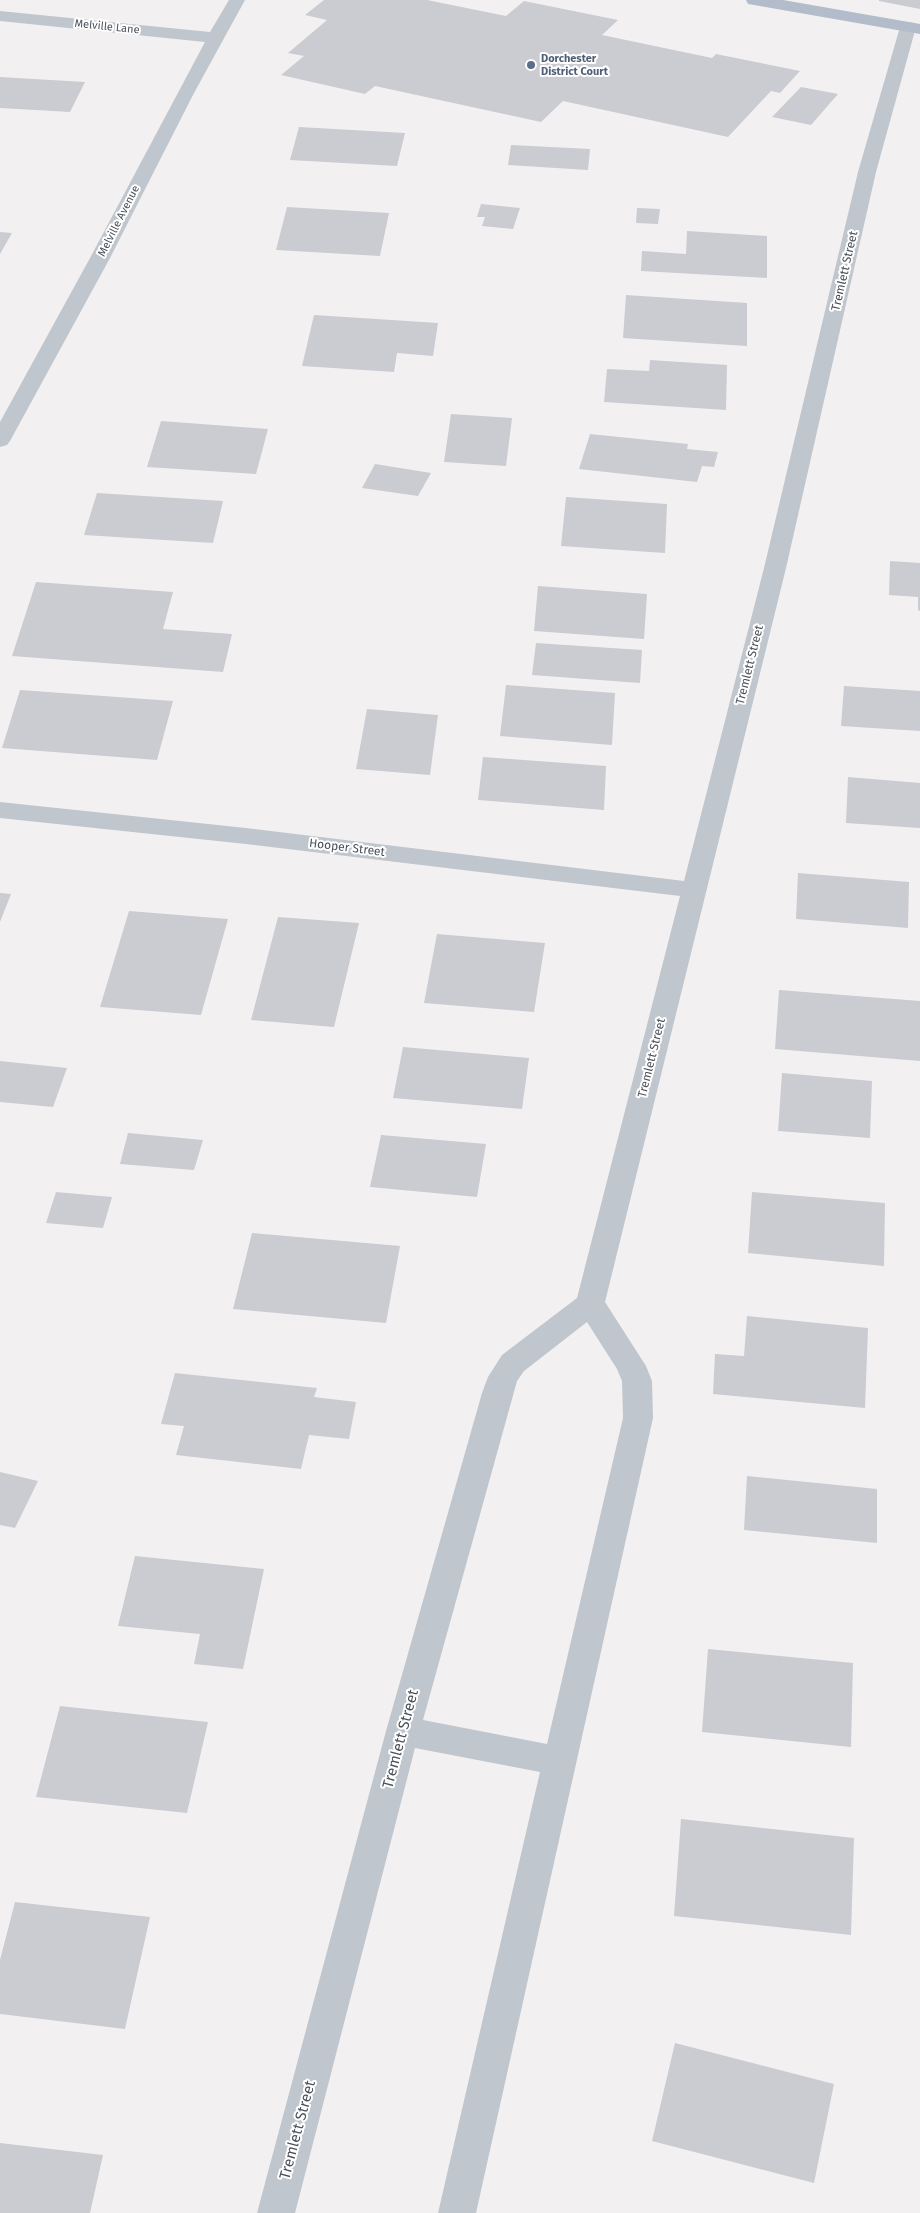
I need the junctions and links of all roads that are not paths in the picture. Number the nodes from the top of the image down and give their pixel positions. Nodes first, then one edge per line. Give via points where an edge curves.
1 (237, 0) edge
2 (754, 0) edge
3 (0, 16) edge
4 (914, 28) edge
5 (215, 38) junction
6 (0, 441) edge
7 (0, 810) edge
8 (694, 890) junction
9 (590, 1303) junction
10 (403, 1731) junction
11 (559, 1761) junction
12 (276, 2213) edge
13 (457, 2213) edge

1 - 5 street, Melville Avenue
2 - 4 main road
3 - 5 street, Melville Lane
4 - 8 street, Tremlett Street via 867,172 777,558
5 - 6 street, Melville Avenue
7 - 8 street, Hooper Street
8 - 9 street, Tremlett Street
9 - 10 street, Tremlett Street via 513,1363 503,1377
9 - 11 street via 631,1366 637,1381 638,1418
10 - 11 street
10 - 12 street, Tremlett Street
11 - 13 street

